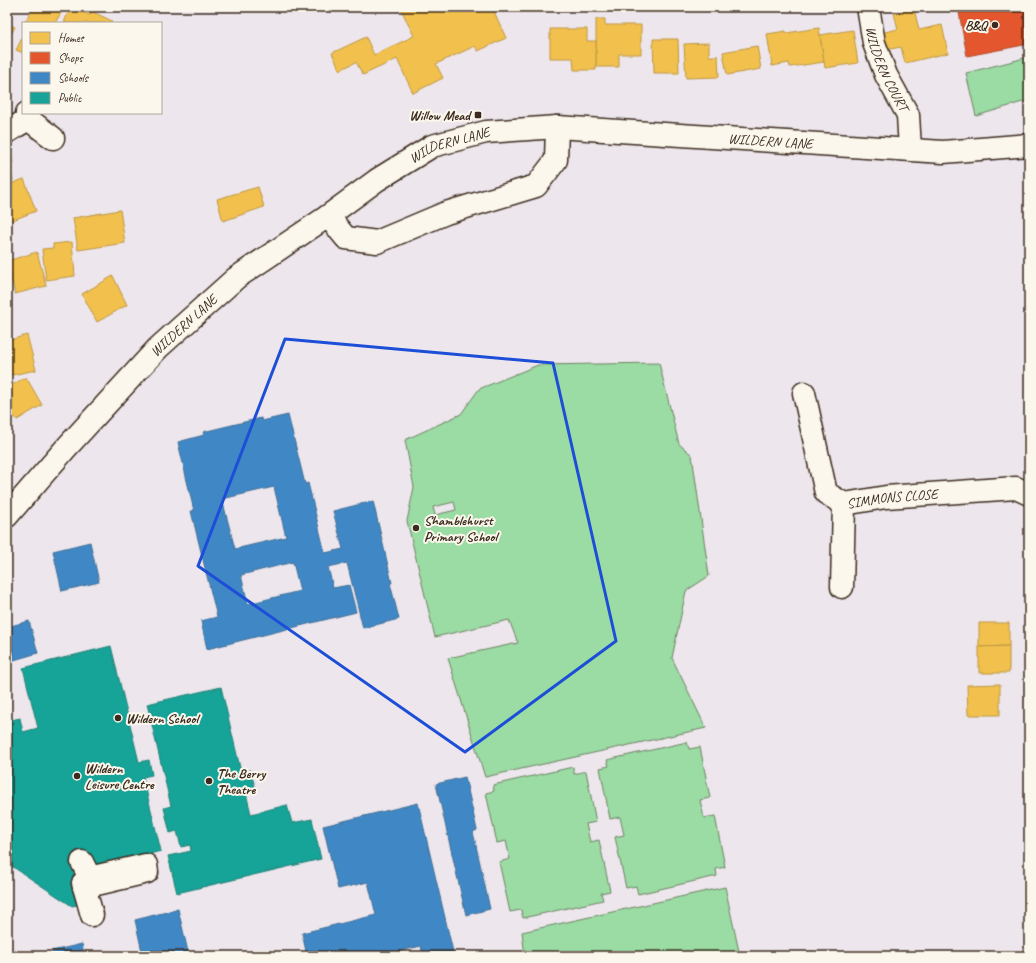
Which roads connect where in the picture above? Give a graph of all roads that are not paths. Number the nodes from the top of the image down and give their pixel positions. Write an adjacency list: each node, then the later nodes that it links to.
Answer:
1 (871, 8): 7 (street, WILDERN COURT)
2 (27, 116): 4 (street); 5 (street)
3 (557, 127): 7 (street, WILDERN LANE); 8 (street, WILDERN LANE); 8 (street)
4 (7, 132)
5 (53, 138)
6 (1029, 144): 7 (street, WILDERN LANE)
7 (910, 149)
8 (328, 216): 12 (street, WILDERN LANE)
9 (804, 393): 11 (street, SIMMONS CLOSE)
10 (1025, 487): 11 (street, SIMMONS CLOSE)
11 (844, 504): 13 (street)
12 (7, 516)
13 (842, 587)
14 (82, 881): 15 (street)
15 (92, 915)

